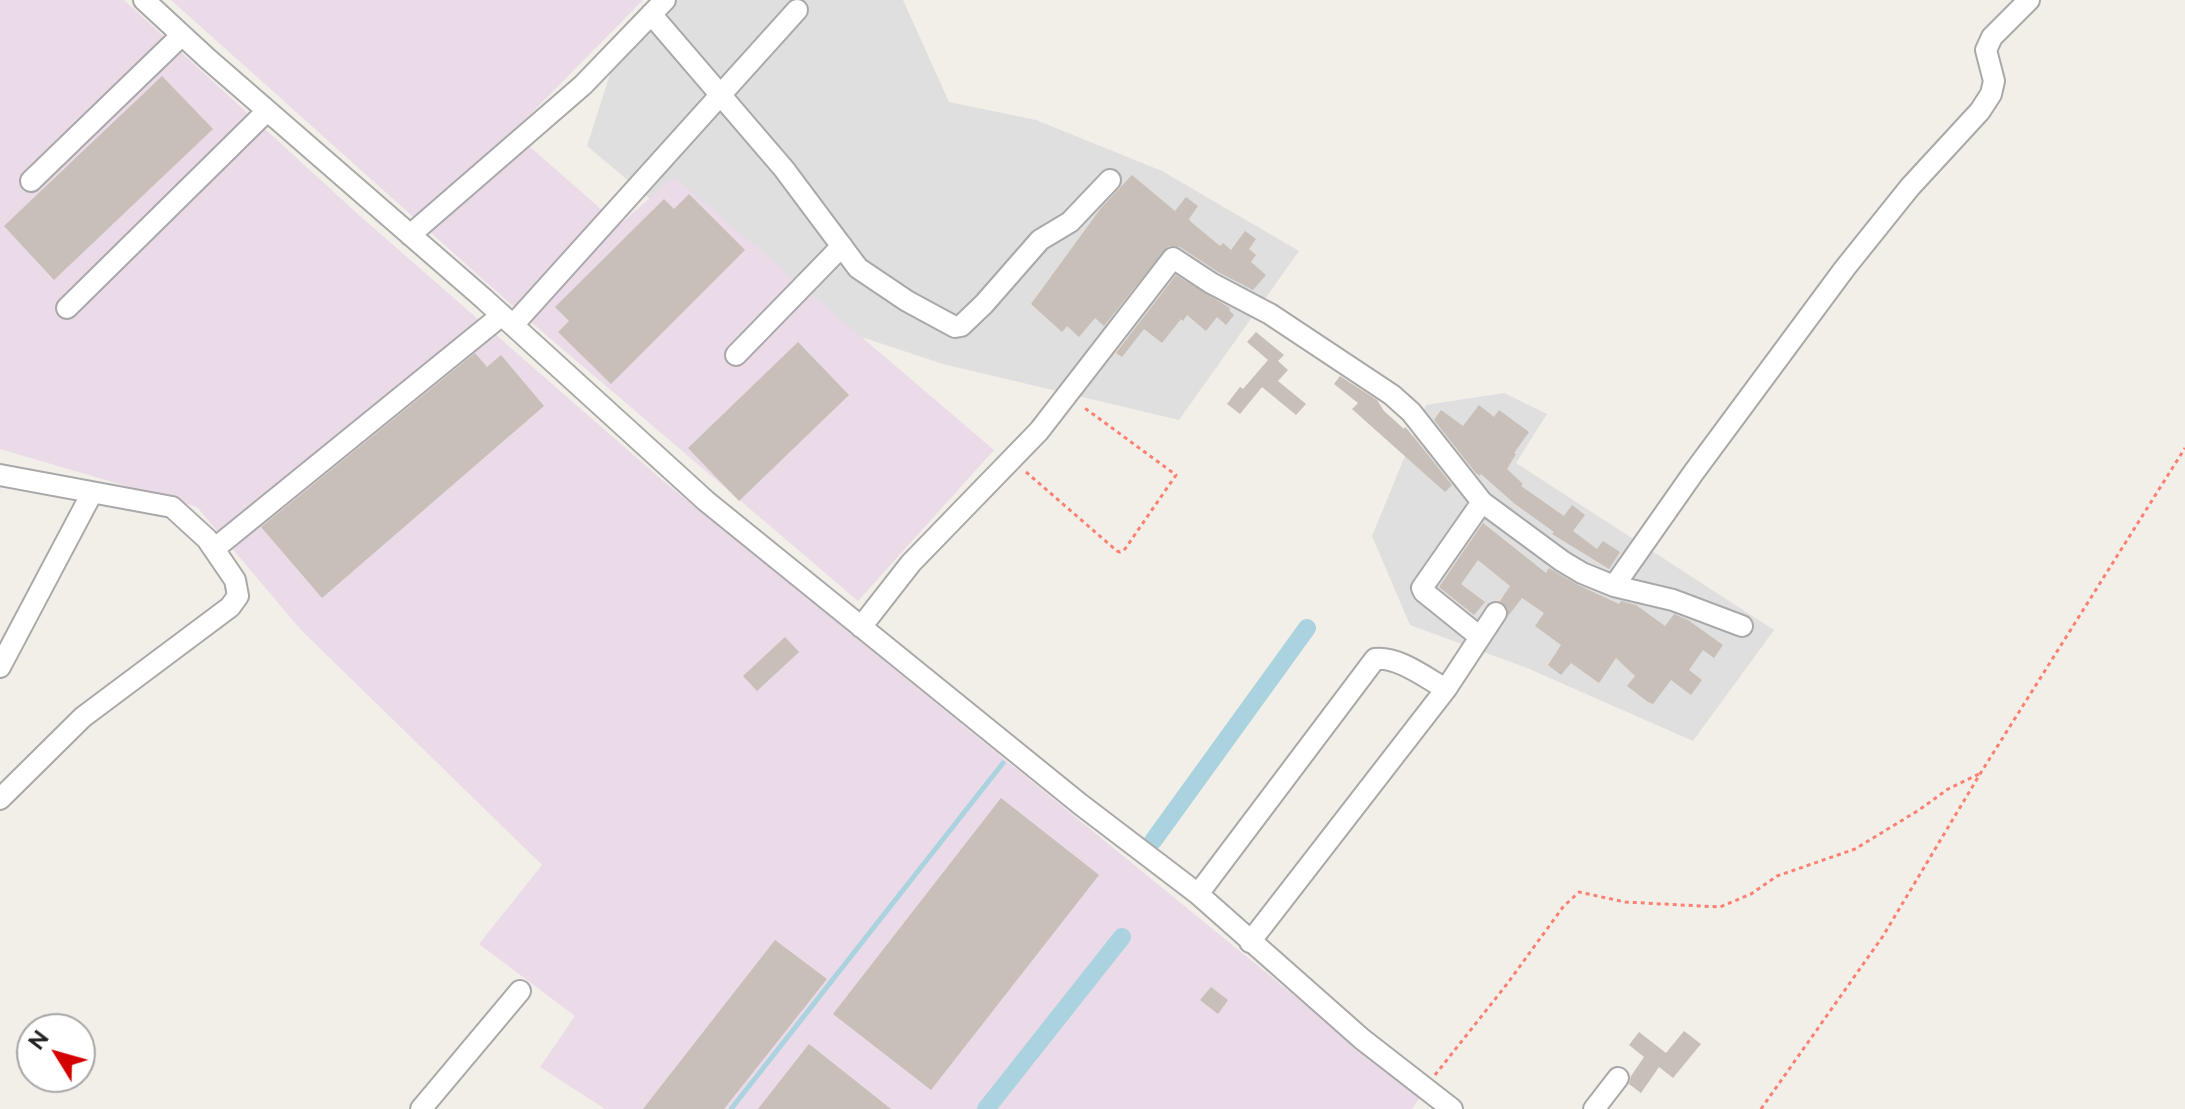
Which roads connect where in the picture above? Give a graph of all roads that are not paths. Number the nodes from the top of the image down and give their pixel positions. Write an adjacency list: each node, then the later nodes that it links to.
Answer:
1 (144, 0): 5 (street)
2 (2029, 0): 19 (street)
3 (658, 7): 6 (street); 10 (street)
4 (797, 10): 6 (street)
5 (182, 35): 7 (street); 9 (street)
6 (719, 96): 11 (street); 13 (street)
7 (267, 111): 10 (street); 12 (street)
8 (1110, 180): 11 (street)
9 (31, 181)
10 (410, 235): 13 (street)
11 (842, 246): 14 (street)
12 (67, 308)
13 (507, 320): 18 (street); 22 (street)
14 (736, 355)
15 (0, 475): 16 (street)
16 (92, 493): 18 (street); 24 (street)
17 (1482, 502): 19 (street); 22 (street); 23 (street)
18 (214, 549): 26 (street)
19 (1614, 586): 21 (street)
20 (1496, 613): 23 (street)
21 (1742, 626)
22 (861, 627): 27 (street)
23 (1480, 637): 25 (street)
24 (0, 667)
25 (1446, 689): 27 (street); 28 (street)
26 (0, 799)
27 (1198, 894): 28 (street)
28 (1250, 942): 31 (street)
29 (520, 991): 32 (street)
30 (1618, 1078): 34 (street)
31 (1427, 1097): 33 (street)
32 (421, 1109)
33 (1452, 1109)
34 (1594, 1109)

